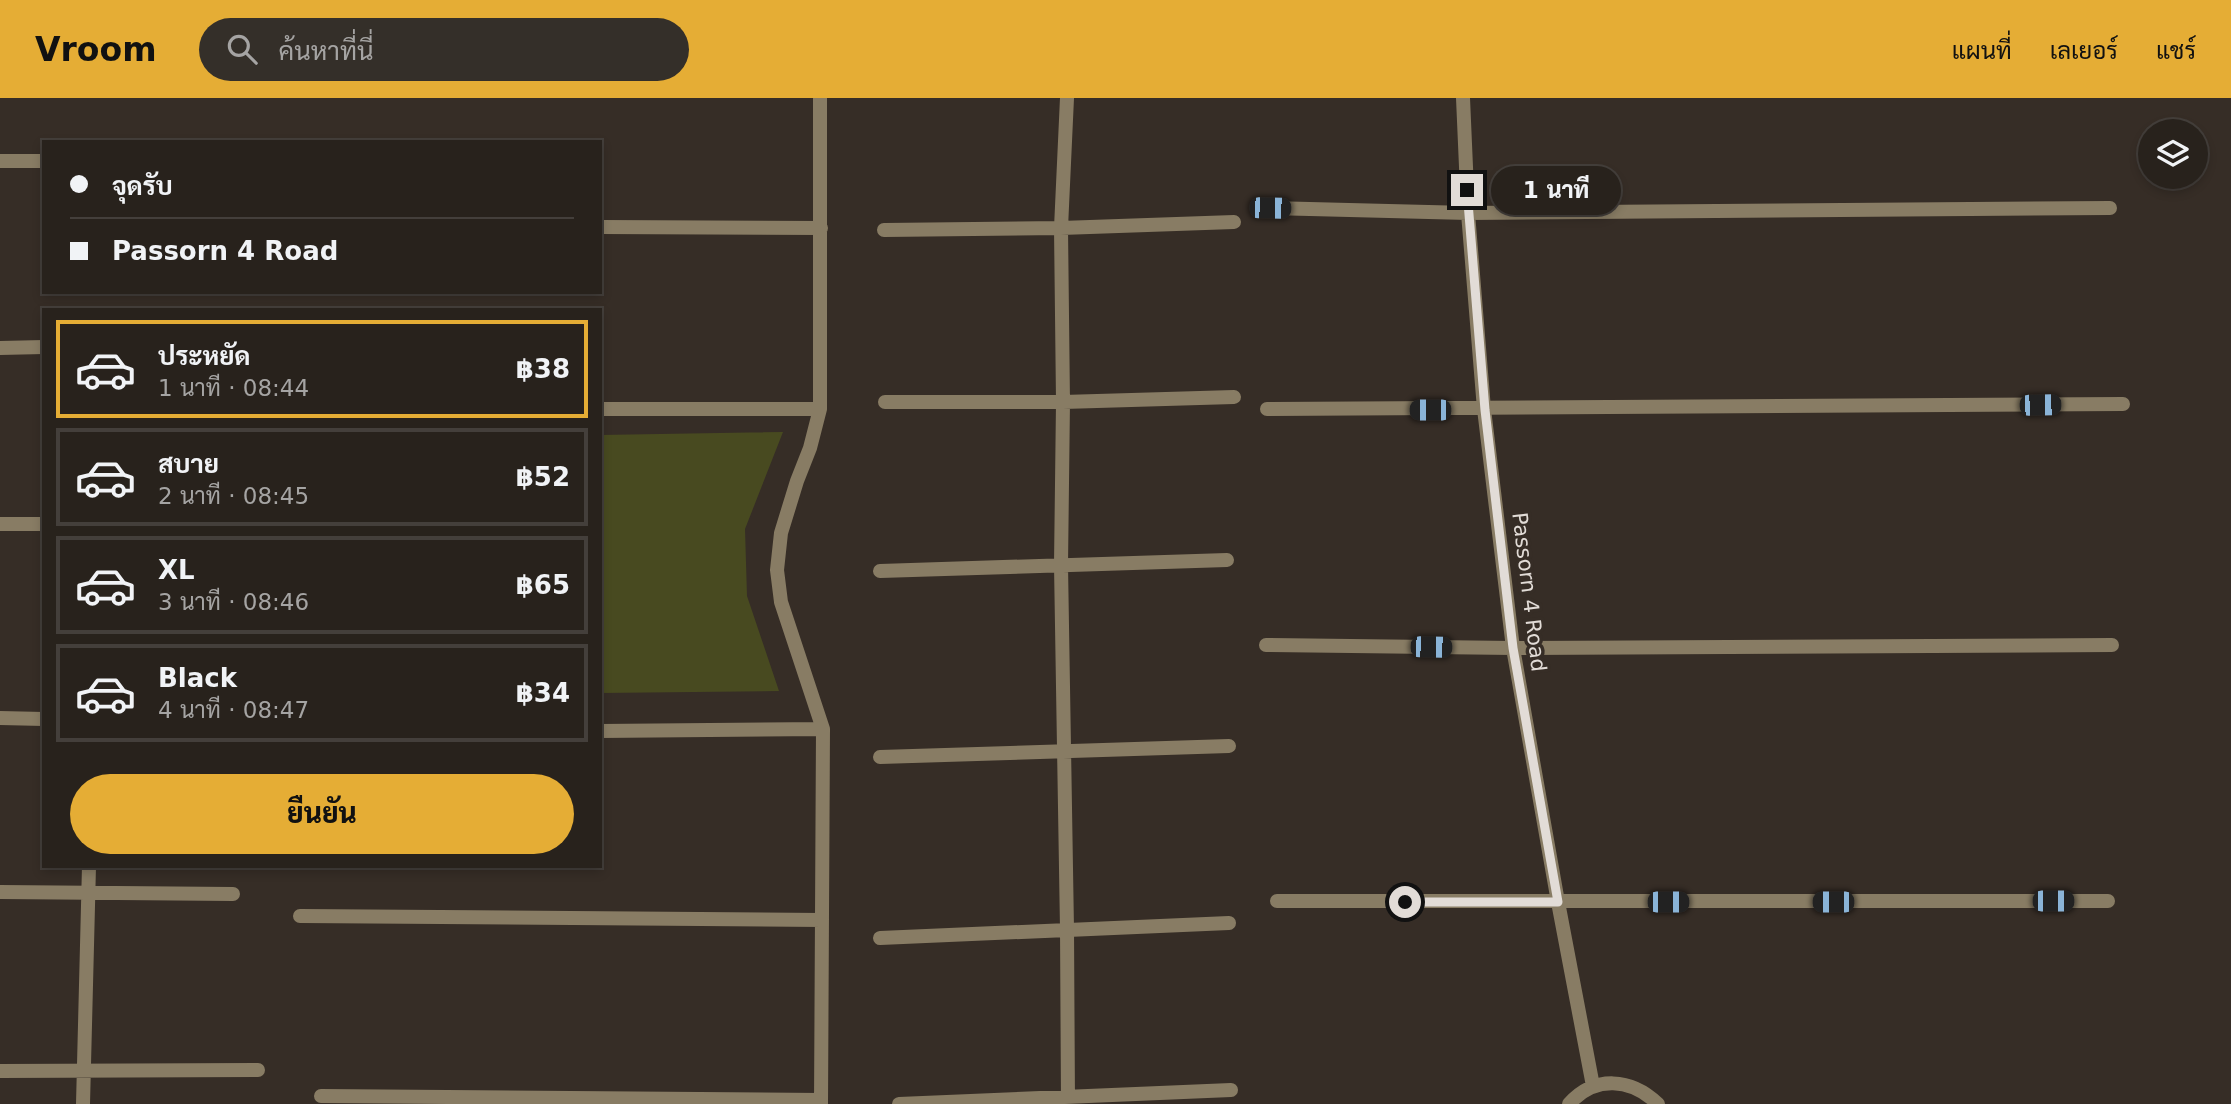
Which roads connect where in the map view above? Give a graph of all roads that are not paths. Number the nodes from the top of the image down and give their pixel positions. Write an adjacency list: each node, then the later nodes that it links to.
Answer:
1 (820, 98): 11 (street)
2 (1067, 98): 12 (street)
3 (1463, 98): 8 (street, Passorn 4 Road)
4 (0, 161): 5 (street)
5 (42, 161)
6 (1270, 208): 8 (street)
7 (2110, 208): 8 (street)
8 (1468, 213): 23 (street, Passorn 4 Road)
9 (1234, 222): 12 (street)
10 (602, 227): 11 (street)
11 (821, 228): 21 (street)
12 (1061, 228): 13 (street); 18 (street)
13 (884, 230)
14 (42, 347): 15 (street)
15 (0, 348)
16 (1234, 397): 18 (street)
17 (885, 402): 18 (street)
18 (1063, 402): 27 (street)
19 (2123, 404): 23 (street)
20 (602, 409): 21 (street)
21 (820, 410): 34 (street)
22 (1266, 410): 23 (street)
23 (1485, 410): 31 (street, Passorn 4 Road)
24 (0, 524): 25 (street)
25 (42, 524)
26 (1227, 560): 27 (street)
27 (1061, 565): 28 (street); 37 (street)
28 (880, 571)
29 (1266, 645): 31 (street)
30 (2112, 645): 31 (street)
31 (1513, 648): 45 (street, Passorn 4 Road)
32 (0, 718): 33 (street)
33 (42, 719)
34 (823, 729): 35 (street); 47 (street)
35 (602, 731)
36 (1229, 746): 37 (street)
37 (1065, 751): 38 (street); 49 (street)
38 (880, 757)
39 (89, 868): 41 (street)
40 (0, 892): 41 (street)
41 (89, 893): 42 (street); 51 (street)
42 (233, 894)
43 (1277, 901): 45 (street)
44 (2108, 901): 45 (street)
45 (1558, 902): 54 (street, Passorn 4 Road)
46 (300, 916): 47 (street)
47 (822, 920): 58 (street)
48 (1229, 923): 49 (street)
49 (1067, 929): 50 (street); 57 (street)
50 (880, 938)
51 (84, 1070): 52 (street); 53 (street); 59 (street)
52 (258, 1070)
53 (0, 1071)
54 (1594, 1086): 61 (street); 62 (street)
55 (1231, 1090): 57 (street)
56 (321, 1096): 58 (street)
57 (1068, 1101): 60 (street)
58 (821, 1102)
59 (83, 1104)
60 (900, 1104)
61 (1569, 1104)
62 (1658, 1104)

